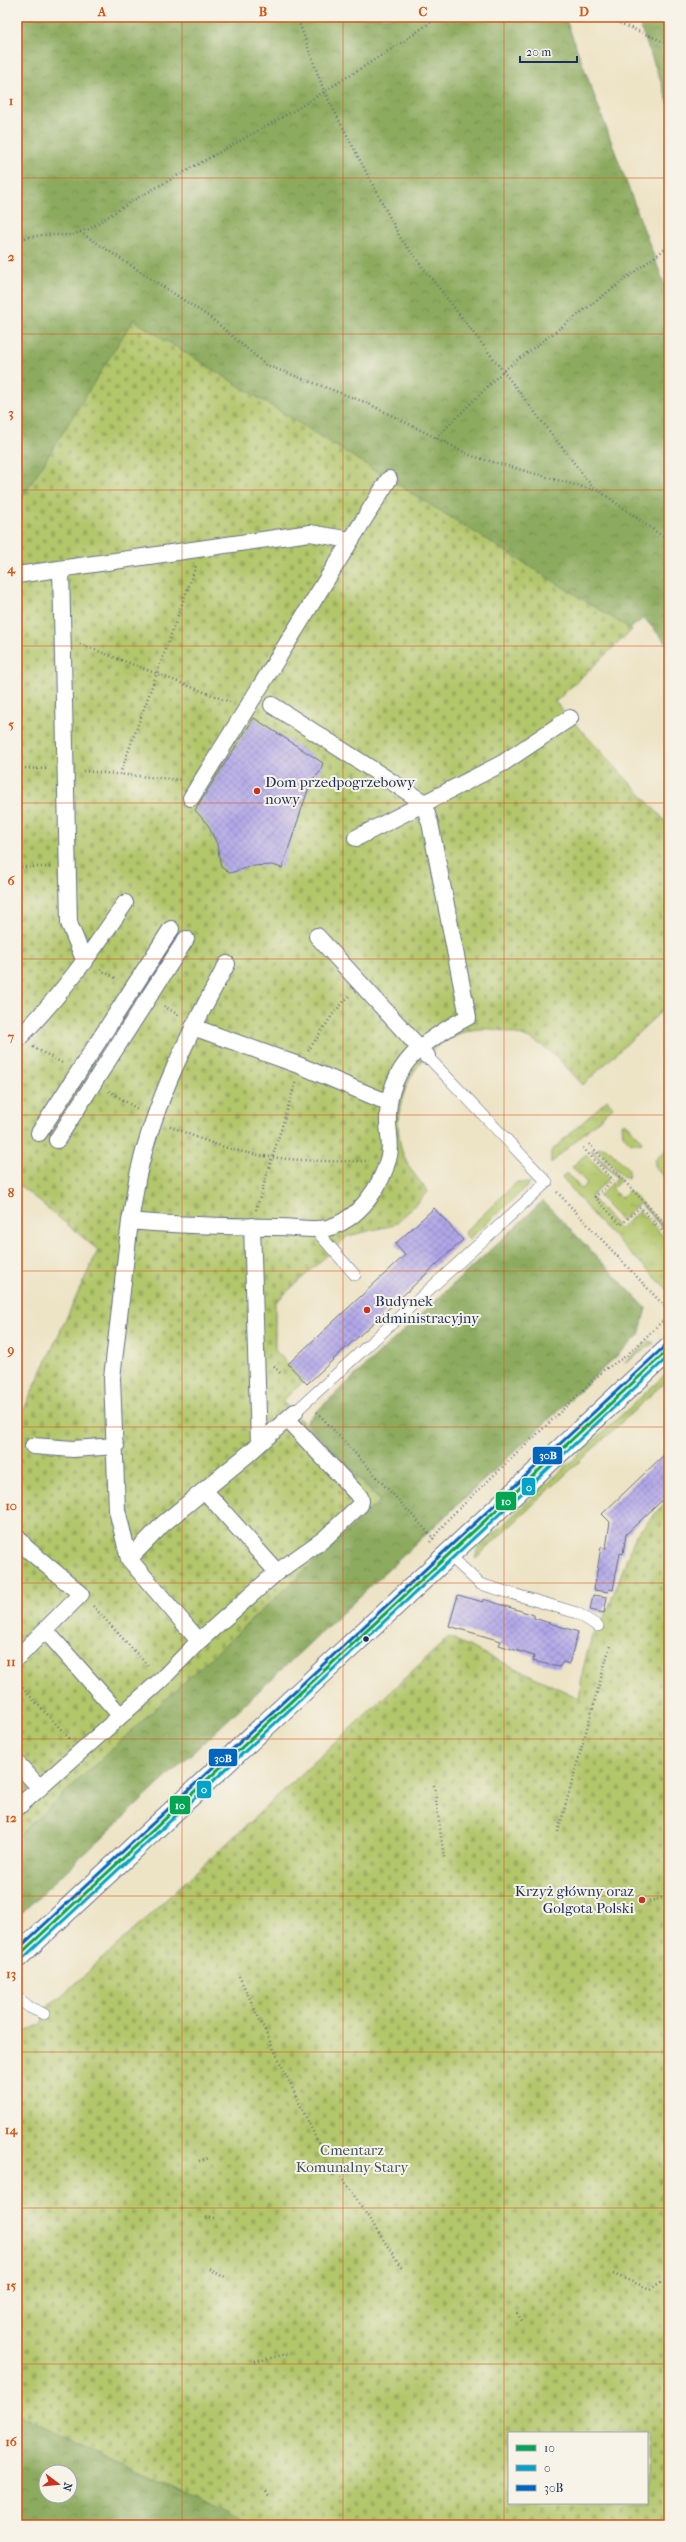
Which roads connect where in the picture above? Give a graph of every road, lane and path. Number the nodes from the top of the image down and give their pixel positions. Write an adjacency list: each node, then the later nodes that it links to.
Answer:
1 (297, 17): 5 (path)
2 (438, 17): 5 (path)
3 (605, 17): 4 (path)
4 (669, 44)
5 (324, 91): 6 (path); 9 (path)
6 (80, 232): 7 (path); 10 (path)
7 (17, 239)
8 (669, 246): 9 (path)
9 (503, 371): 10 (path); 12 (path)
10 (436, 438): 12 (path)
11 (389, 479): 13 (street)
12 (602, 493): 14 (path)
13 (351, 540): 15 (street); 21 (street)
14 (669, 541)
15 (203, 548): 16 (street); 19 (path)
16 (61, 568): 17 (street); 18 (street)
17 (17, 575)
18 (63, 637): 19 (path); 25 (street)
19 (158, 674): 21 (path); 26 (path)
20 (272, 704): 29 (street)
21 (247, 708): 27 (street)
22 (570, 718): 29 (street)
23 (17, 768): 24 (path)
24 (49, 769)
25 (66, 770): 26 (path); 37 (street)
26 (120, 774): 27 (path)
27 (200, 782): 28 (street)
28 (191, 798)
29 (423, 802): 30 (street); 42 (street)
30 (356, 838)
31 (17, 867): 32 (path)
32 (50, 867)
33 (125, 903): 37 (street)
34 (171, 929): 44 (street)
35 (316, 936): 39 (street)
36 (186, 939): 45 (street)
37 (85, 962): 41 (street)
38 (226, 964): 40 (street)
39 (360, 982): 42 (street); 43 (path)
40 (193, 1027): 43 (street); 47 (street)
41 (18, 1040): 44 (path)
42 (419, 1056): 46 (street); 54 (lane)
43 (301, 1066): 46 (street); 52 (path)
44 (78, 1072): 48 (street)
45 (94, 1082): 47 (path); 49 (street)
46 (389, 1103): 53 (street)
47 (155, 1120): 52 (path); 55 (street)
48 (39, 1133)
49 (57, 1140)
50 (589, 1144): 58 (path)
51 (583, 1148): 59 (path)
52 (272, 1158): 53 (path); 56 (path)
53 (388, 1159): 57 (street)
54 (547, 1182): 61 (path); 67 (lane)
55 (130, 1221): 56 (street); 71 (street)
56 (252, 1226): 57 (street); 69 (street)
57 (313, 1227): 60 (lane)
58 (669, 1228)
59 (669, 1238)
60 (355, 1274)
61 (669, 1311)
62 (669, 1315): 63 (path)
63 (655, 1329)
64 (669, 1349): 74 (main road)
65 (273, 1365): 66 (path)
66 (280, 1373)
67 (307, 1401): 68 (lane); 74 (path)
68 (291, 1416): 69 (street); 76 (street)
69 (259, 1444): 72 (street)
70 (33, 1446): 71 (street)
71 (116, 1446): 75 (street)
72 (205, 1491): 75 (street); 76 (street)
73 (17, 1536): 77 (street)
74 (448, 1554): 78 (lane); 95 (main road)
75 (129, 1559): 80 (street)
76 (277, 1572): 80 (street)
77 (82, 1594): 79 (street); 83 (path)
78 (598, 1626)
79 (46, 1631): 82 (street); 85 (street)
80 (199, 1641): 83 (street)
81 (610, 1646): 91 (path)
82 (17, 1658)
83 (161, 1680): 85 (street)
84 (17, 1682): 86 (path)
85 (120, 1715): 86 (street)
86 (81, 1751): 89 (street)
87 (17, 1763): 89 (street)
88 (434, 1785): 92 (path)
89 (40, 1788): 90 (street)
90 (17, 1808)
91 (558, 1832)
92 (444, 1858)
93 (663, 1898): 94 (path)
94 (649, 1901)
95 (17, 1957)
96 (239, 1976): 102 (path)
97 (17, 1997): 98 (lane)
98 (44, 2014)
99 (209, 2158): 100 (path)
100 (199, 2161)
101 (340, 2176): 105 (path)
102 (335, 2178)
103 (206, 2218): 104 (path)
104 (217, 2218)
105 (402, 2268)
106 (210, 2269): 109 (path)
107 (613, 2274): 108 (path)
108 (669, 2277)
109 (225, 2278)
110 (517, 2313): 111 (path)
111 (523, 2322)
112 (290, 2353): 113 (path)
113 (255, 2362)
114 (266, 2491): 115 (path)
115 (269, 2496)

